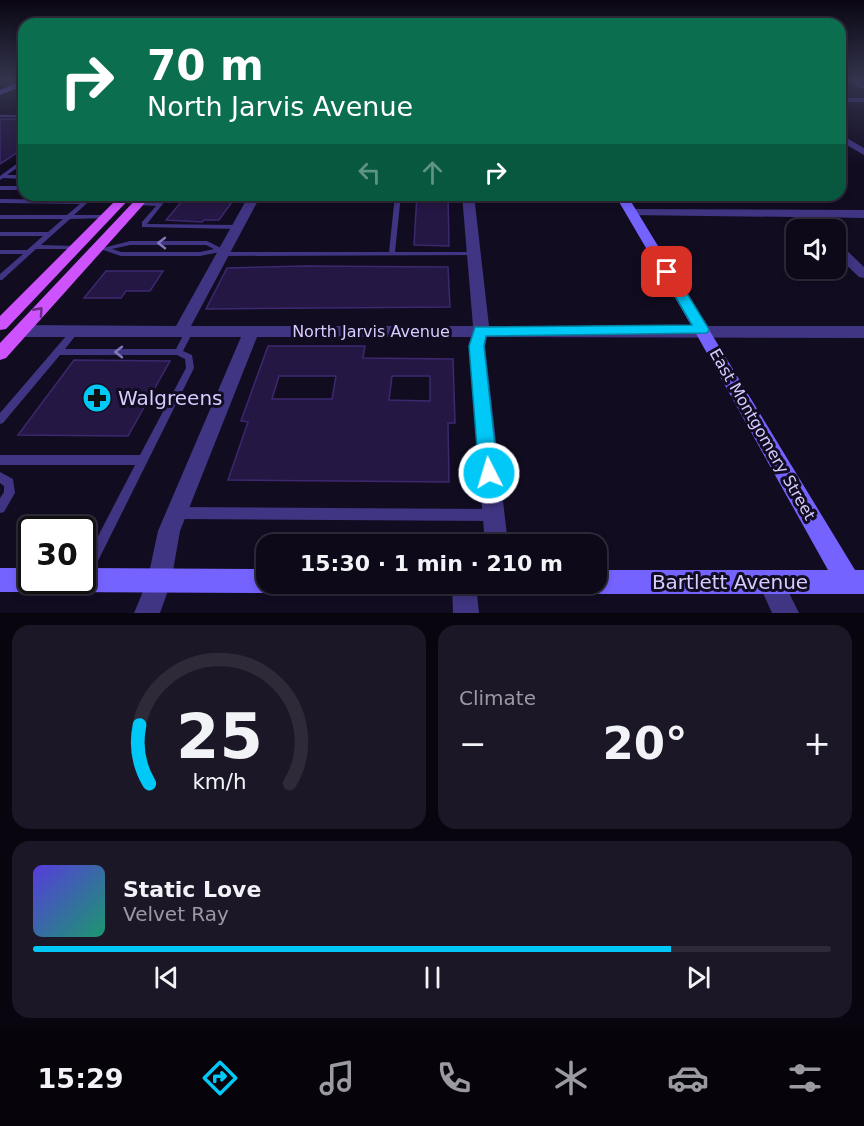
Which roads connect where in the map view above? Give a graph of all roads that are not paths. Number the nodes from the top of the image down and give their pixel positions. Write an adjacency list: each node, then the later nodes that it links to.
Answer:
1 (0, 116): 2 (lane)
2 (18, 116)
3 (846, 140): 4 (street)
4 (853, 145): 5 (street); 6 (street)
5 (864, 145)
6 (864, 152)
7 (18, 166): 8 (lane)
8 (1, 177): 9 (lane)
9 (18, 177)
10 (0, 188): 11 (lane)
11 (18, 188)
12 (0, 201): 21 (lane)
13 (131, 201): 23 (main road)
14 (135, 201): 35 (main road)
15 (148, 201): 22 (lane)
16 (162, 201): 22 (lane)
17 (252, 201): 30 (street)
18 (397, 201): 38 (lane)
19 (469, 201): 39 (street)
20 (625, 201): 24 (street, East Montgomery Street)
21 (85, 202): 28 (lane)
22 (160, 204): 30 (lane)
23 (109, 213): 28 (lane); 33 (main road); 35 (main road)
24 (632, 213): 25 (street); 47 (street, East Montgomery Street)
25 (797, 214): 26 (street); 29 (street)
26 (864, 214)
27 (0, 217): 28 (lane)
28 (68, 217): 32 (lane)
29 (803, 219)
30 (237, 227): 36 (street)
31 (0, 234): 32 (lane)
32 (49, 234): 34 (lane)
33 (75, 248): 34 (lane); 44 (main road)
34 (32, 249): 37 (lane); 41 (lane)
35 (100, 249): 36 (lane); 48 (main road, one-way to 35)
36 (222, 250): 38 (lane); 46 (street)
37 (0, 252)
38 (392, 254): 39 (lane)
39 (474, 255): 50 (street)
40 (846, 257): 42 (street)
41 (4, 271): 43 (lane)
42 (864, 274)
43 (0, 278)
44 (0, 325)
45 (76, 330): 46 (street, North Jarvis Avenue); 48 (street, North Jarvis Avenue); 52 (lane)
46 (186, 330): 49 (street, North Jarvis Avenue); 53 (lane)
47 (702, 330): 50 (street, North Jarvis Avenue); 51 (street, North Jarvis Avenue); 71 (street, East Montgomery Street)
48 (21, 331): 54 (main road)
49 (251, 331): 50 (street, North Jarvis Avenue); 60 (street)
50 (480, 331): 61 (street)
51 (864, 332)
52 (59, 352): 53 (lane, one-way to 52); 55 (lane)
53 (178, 352): 57 (lane)
54 (0, 354)
55 (0, 420)
56 (0, 460): 57 (lane)
57 (143, 460): 63 (lane)
58 (0, 477): 59 (lane)
59 (0, 508)
60 (177, 513): 61 (lane); 68 (street)
61 (493, 515): 62 (street)
62 (495, 534)
63 (96, 553)
64 (0, 580): 65 (street)
65 (18, 580)
66 (96, 581): 68 (street)
67 (256, 581): 68 (street)
68 (159, 582): 73 (street)
69 (607, 582): 70 (street, Bartlett Avenue)
70 (770, 582): 71 (street, Bartlett Avenue); 75 (street)
71 (856, 582)
72 (465, 594): 74 (street)
73 (147, 613)
74 (466, 613)
75 (786, 613)

